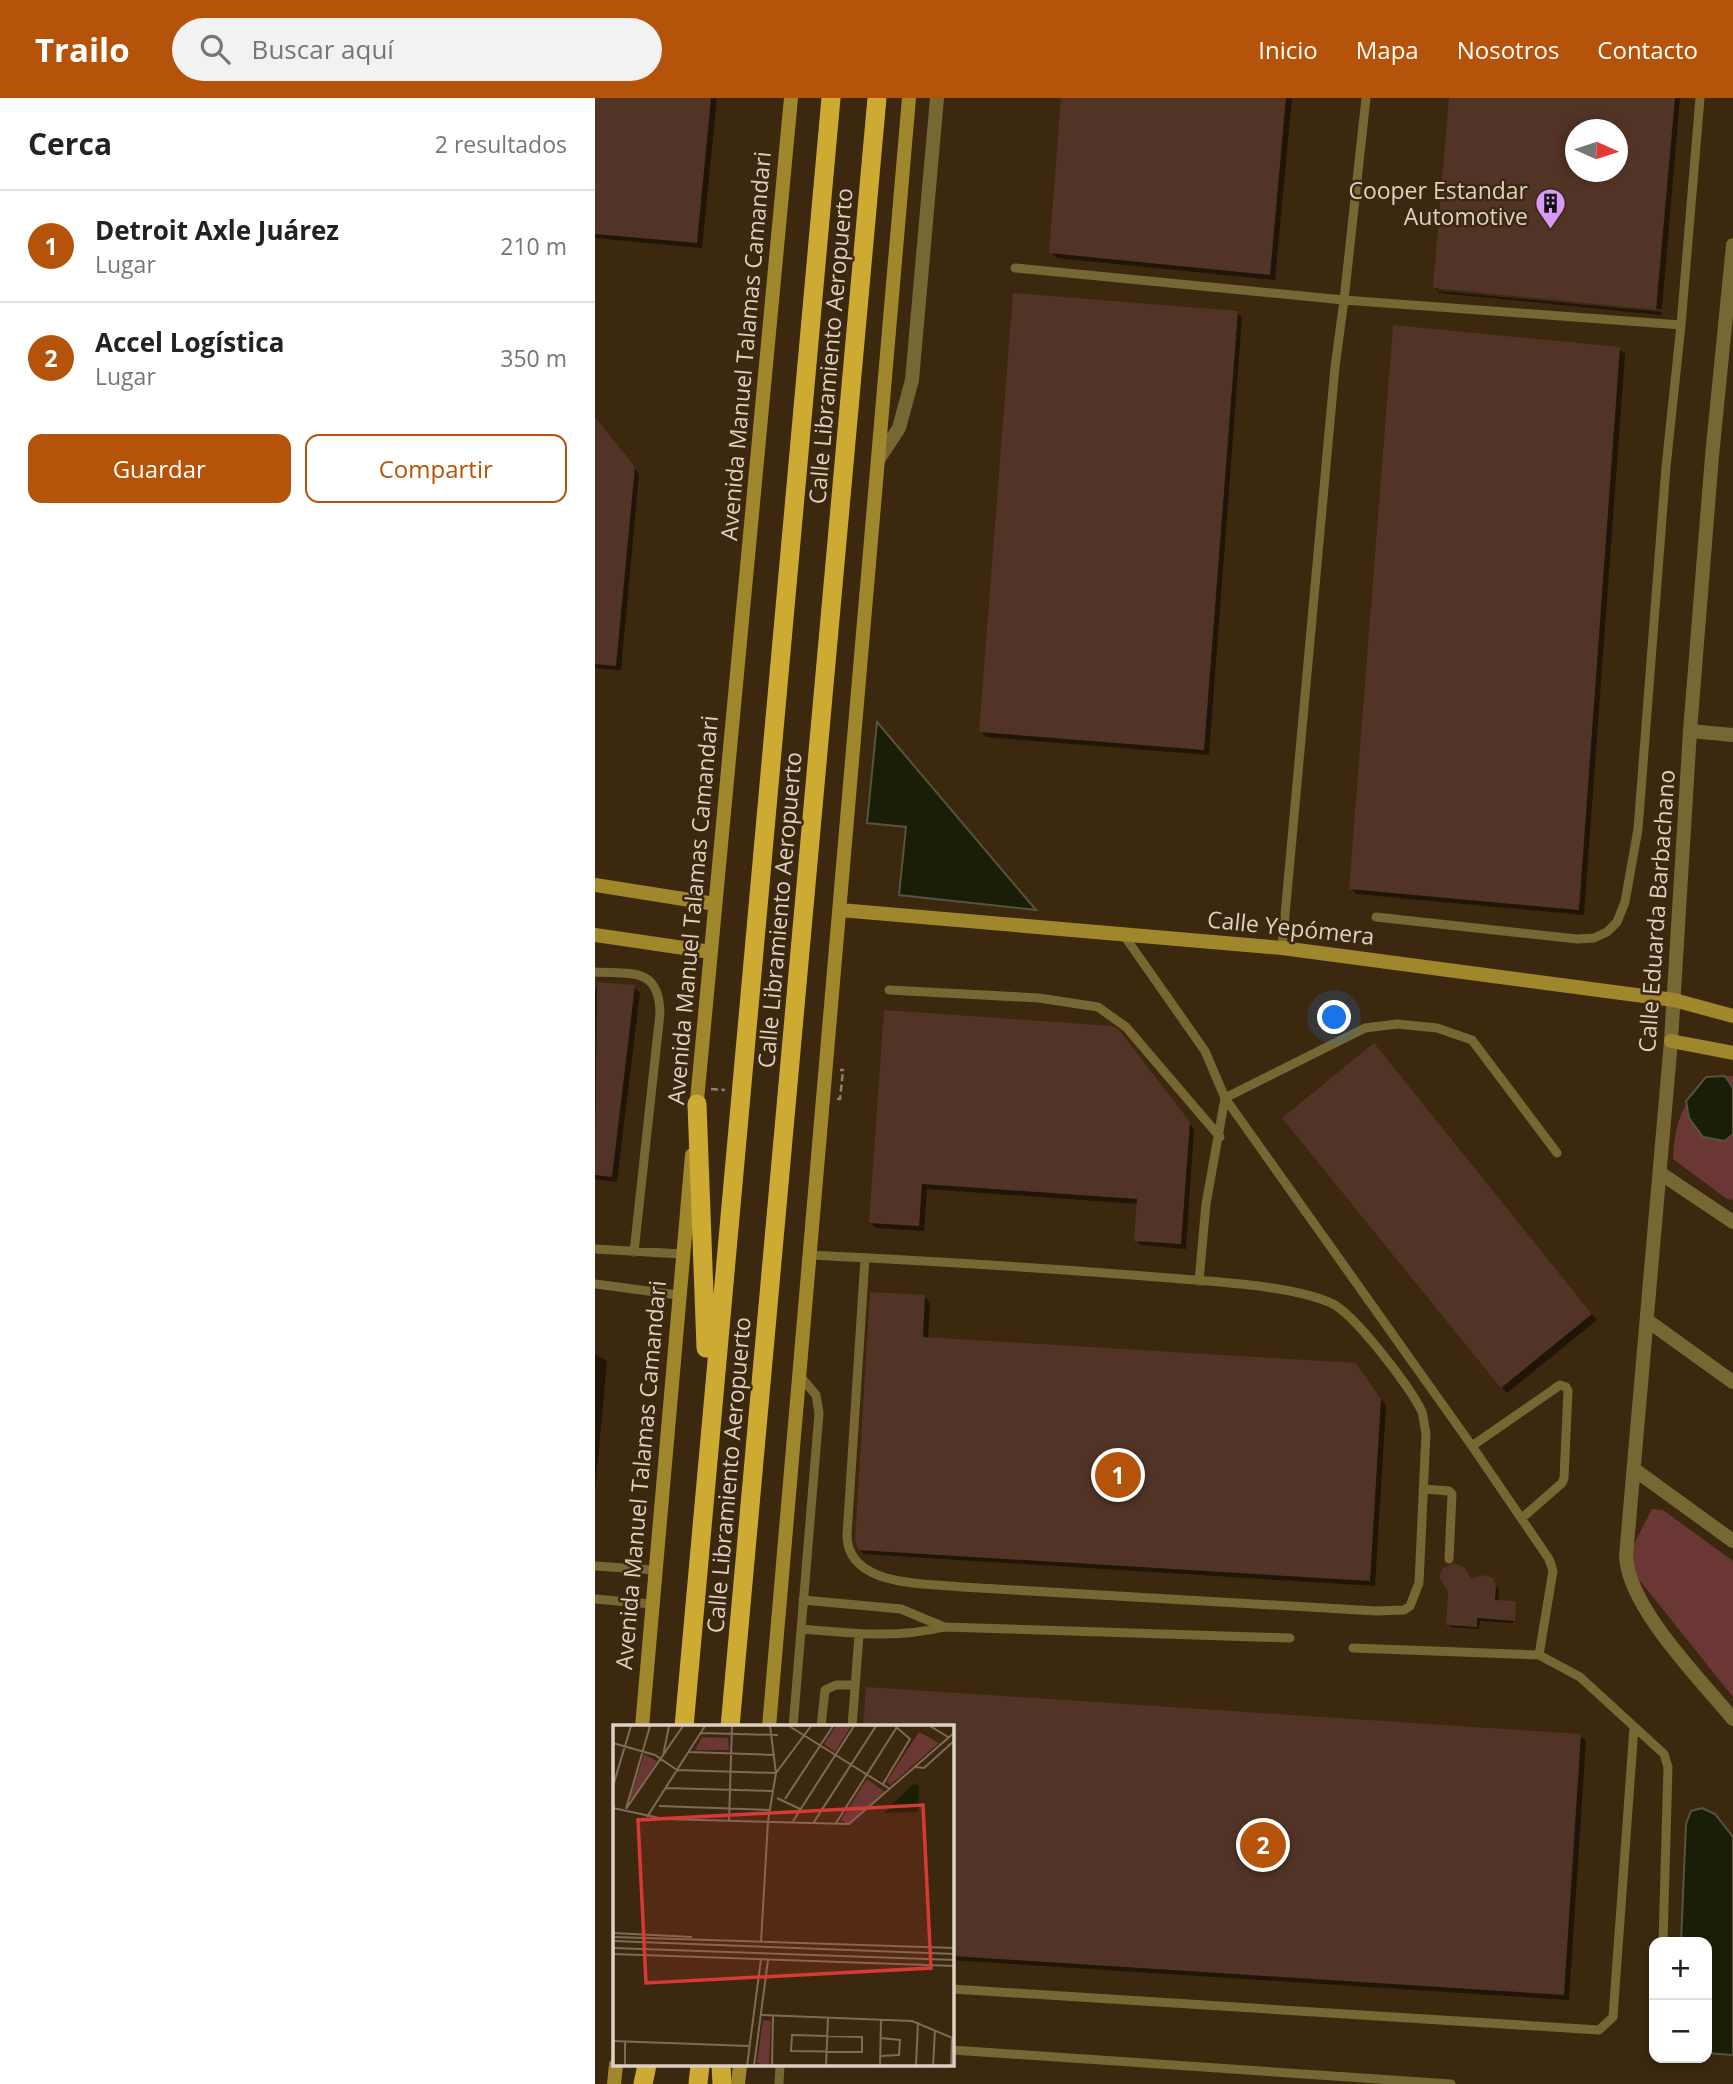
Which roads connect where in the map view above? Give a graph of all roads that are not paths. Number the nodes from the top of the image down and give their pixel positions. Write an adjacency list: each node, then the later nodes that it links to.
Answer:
1 (791, 98): 16 (main road, Avenida Manuel Talamas Camandari)
2 (831, 98): 46 (highway, Calle Libramiento Aeropuerto)
3 (877, 98): 68 (highway, Calle Libramiento Aeropuerto)
4 (909, 98): 12 (main road)
5 (937, 98): 12 (street)
6 (1366, 98): 10 (lane)
7 (1700, 98): 11 (lane)
8 (1733, 245): 13 (street, Calle Eduarda Barbachano)
9 (1016, 268): 10 (lane)
10 (1344, 300): 11 (lane); 21 (lane)
11 (1681, 325): 18 (lane)
12 (878, 460): 17 (main road)
13 (1690, 731): 14 (street); 25 (street, Calle Eduarda Barbachano)
14 (1733, 735)
15 (595, 885): 16 (main road)
16 (715, 904): 22 (main road, Avenida Manuel Talamas Camandari)
17 (840, 910): 19 (main road, Calle Yepómera); 38 (main road)
18 (1376, 917)
19 (1123, 933): 21 (main road, Calle Yepómera); 30 (lane)
20 (595, 935): 22 (main road)
21 (1282, 948): 25 (main road, Calle Yepómera)
22 (711, 952): 29 (main road, Avenida Manuel Talamas Camandari)
23 (595, 972): 36 (lane)
24 (889, 990): 31 (lane)
25 (1674, 1000): 26 (main road, Calle Yepómera); 27 (street, Calle Eduarda Barbachano)
26 (1733, 1016)
27 (1671, 1041): 28 (main road); 33 (street, Calle Eduarda Barbachano)
28 (1733, 1053)
29 (699, 1096): 37 (main road, Avenida Manuel Talamas Camandari); 46 (highway)
30 (1225, 1098): 31 (lane); 32 (lane); 47 (lane)
31 (1220, 1137): 40 (lane)
32 (1557, 1153)
33 (1660, 1173): 34 (street); 43 (street, Calle Eduarda Barbachano)
34 (1733, 1222)
35 (595, 1249): 36 (lane)
36 (634, 1252): 37 (lane)
37 (682, 1254): 42 (main road, Avenida Manuel Talamas Camandari)
38 (810, 1255): 39 (lane); 44 (main road)
39 (865, 1258): 40 (lane); 49 (lane)
40 (1199, 1281): 49 (lane)
41 (595, 1283): 42 (lane)
42 (678, 1294): 54 (main road, Avenida Manuel Talamas Camandari)
43 (1648, 1321): 45 (street); 48 (street, Calle Eduarda Barbachano)
44 (799, 1375): 56 (lane); 69 (main road)
45 (1733, 1382)
46 (709, 1427): 67 (highway, Calle Libramiento Aeropuerto)
47 (1472, 1446): 50 (lane); 50 (lane)
48 (1635, 1470): 51 (street); 65 (street, Calle Eduarda Barbachano)
49 (1424, 1489): 52 (lane)
50 (1522, 1518): 63 (lane)
51 (1733, 1541)
52 (1449, 1559)
53 (595, 1566): 54 (lane)
54 (654, 1570): 57 (main road, Avenida Manuel Talamas Camandari)
55 (595, 1599): 57 (lane)
56 (803, 1600): 58 (lane); 59 (lane)
57 (651, 1604): 66 (main road, Avenida Manuel Talamas Camandari)
58 (944, 1627): 60 (lane); 61 (lane)
59 (801, 1629): 60 (lane); 70 (lane)
60 (859, 1635): 64 (lane)
61 (1290, 1638)
62 (1353, 1648): 63 (lane)
63 (1539, 1655): 73 (lane)
64 (855, 1685): 71 (lane); 72 (lane)
65 (1733, 1719)
66 (642, 1725)
67 (684, 1725)
68 (730, 1725)
69 (769, 1725)
70 (793, 1725)
71 (821, 1725)
72 (852, 1725)
73 (1634, 1727): 74 (lane); 75 (lane)
74 (1663, 1937)
75 (954, 1989)
76 (954, 2050): 91 (lane)
77 (616, 2066): 84 (main road)
78 (647, 2066): 85 (highway)
79 (656, 2066): 86 (highway)
80 (700, 2066): 87 (highway)
81 (721, 2066): 88 (highway)
82 (740, 2066): 89 (main road)
83 (780, 2066): 90 (lane)
84 (614, 2084)
85 (643, 2084)
86 (655, 2084)
87 (698, 2084)
88 (722, 2084)
89 (738, 2084)
90 (779, 2084)
91 (1451, 2084)

